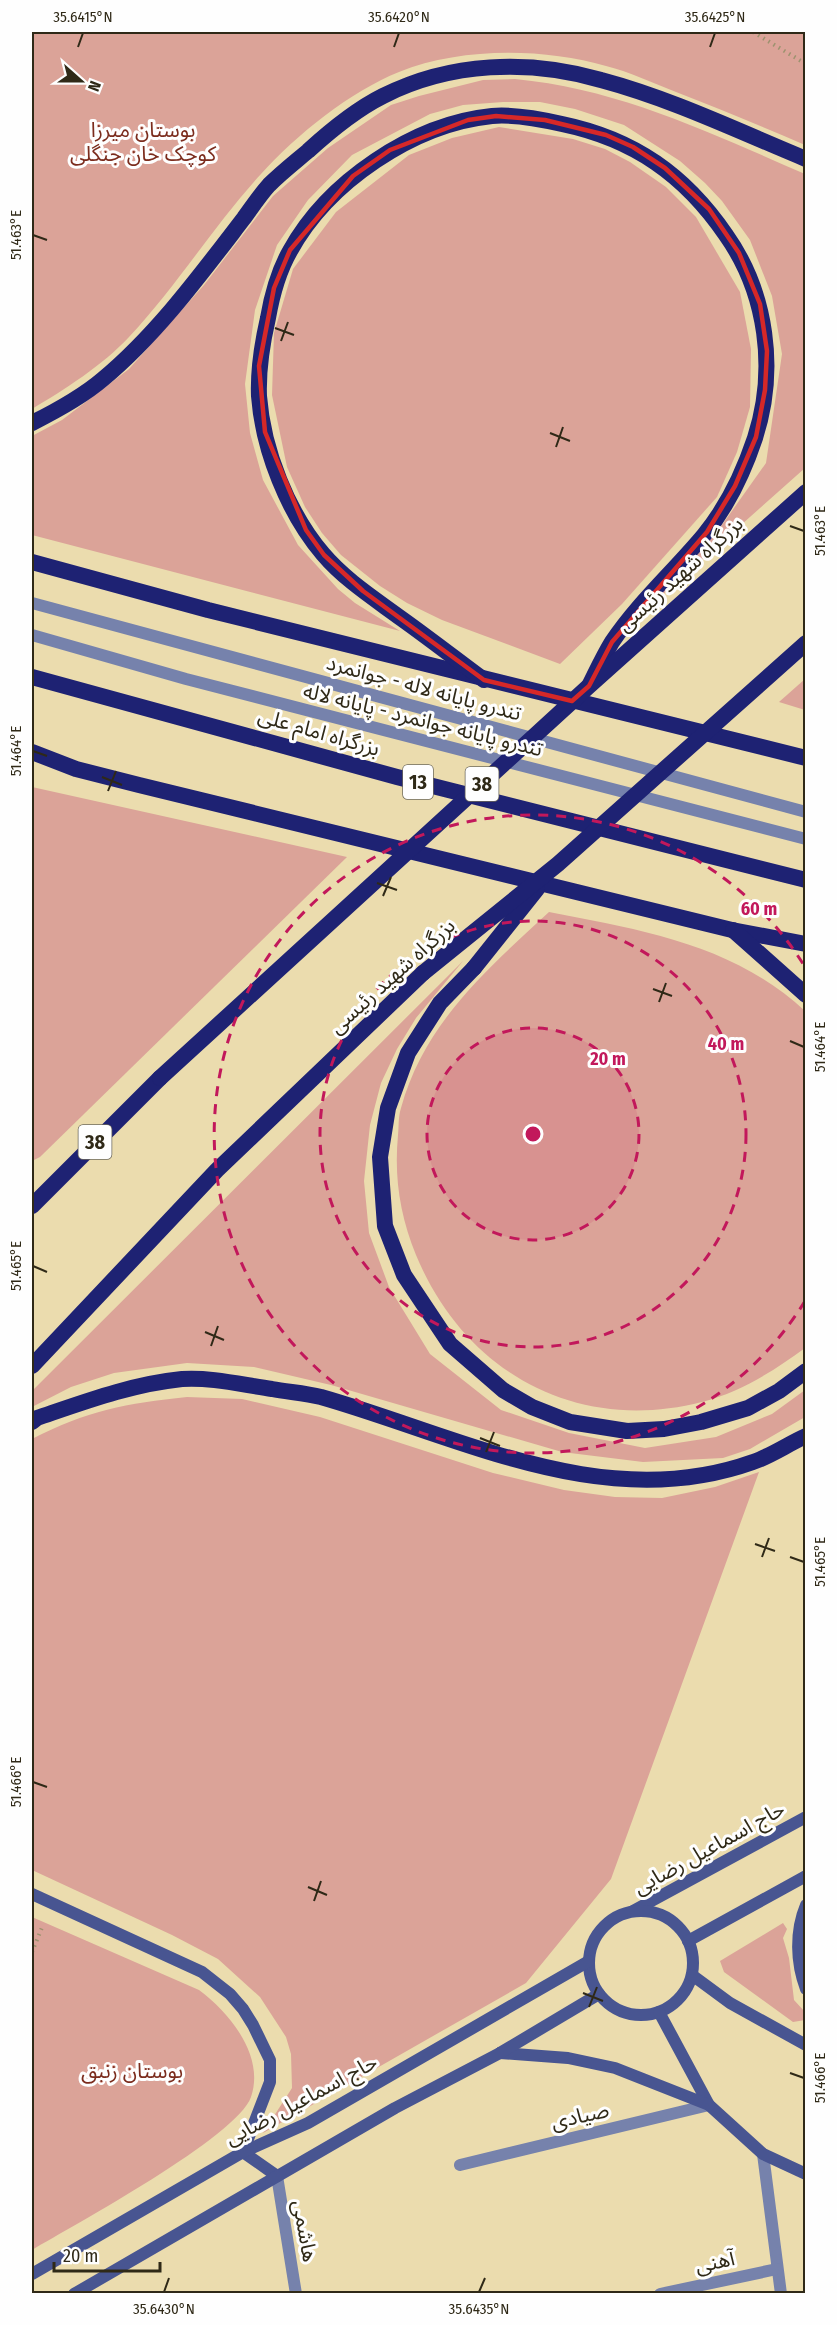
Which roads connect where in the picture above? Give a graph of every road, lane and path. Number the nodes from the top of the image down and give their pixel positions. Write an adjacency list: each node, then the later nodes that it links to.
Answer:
1 (753, 32): 2 (path)
2 (806, 64)
3 (806, 159): 4 (highway)
4 (32, 423)
5 (806, 492): 12 (highway, بزرگراه شهید رئیسی / 38, bridge)
6 (32, 562): 11 (highway)
7 (32, 603): 17 (street, تندرو پایانه لاله - جوانمرد)
8 (32, 635): 18 (street, تندرو پایانه جوانمرد - پایانه لاله)
9 (806, 644): 19 (highway, بزرگراه شهید رئیسی, bridge)
10 (32, 677): 20 (highway, بزرگراه امام علی / 13)
11 (484, 680): 12 (highway); 14 (highway)
12 (589, 686): 24 (highway, بزرگراه شهید رئیسی / 38, bridge)
13 (32, 752): 16 (highway)
14 (806, 758)
15 (32, 763): 16 (highway)
16 (76, 769): 21 (highway)
17 (806, 812)
18 (806, 839)
19 (558, 864): 27 (highway, بزرگراه شهید رئیسی, bridge); 28 (highway, bridge)
20 (806, 880)
21 (732, 930): 22 (highway); 23 (highway)
22 (806, 944)
23 (806, 995)
24 (53, 1184): 25 (highway); 26 (highway, بزرگراه شهید رئیسی / 38)
25 (32, 1192)
26 (32, 1206)
27 (32, 1366)
28 (806, 1371)
29 (32, 1422): 30 (highway)
30 (806, 1436)
31 (806, 1817): 35 (main road, حاج اسماعیل رضایی)
32 (806, 1876): 37 (main road)
33 (32, 1894): 47 (main road)
34 (806, 1905): 41 (main road)
35 (631, 1912): 37 (main road); 39 (main road)
36 (45, 1923): 38 (path)
37 (688, 1941): 40 (main road)
38 (32, 1952)
39 (589, 1962): 42 (main road); 47 (main road, حاج اسماعیل رضایی)
40 (692, 1975): 43 (main road); 44 (main road)
41 (806, 1989)
42 (599, 1994): 43 (main road); 45 (main road)
43 (659, 2012): 46 (main road)
44 (806, 2044)
45 (500, 2053): 46 (main road); 51 (main road)
46 (709, 2105): 48 (main road); 49 (street, صیادی)
47 (243, 2152): 51 (main road); 53 (main road, حاج اسماعیل رضایی)
48 (763, 2154): 50 (main road); 52 (street)
49 (460, 2165)
50 (806, 2174)
51 (276, 2176): 54 (main road); 55 (street, هاشمی)
52 (777, 2269): 56 (street, آهنی); 57 (street)
53 (32, 2274)
54 (74, 2294)
55 (296, 2294)
56 (660, 2294)
57 (781, 2294)

